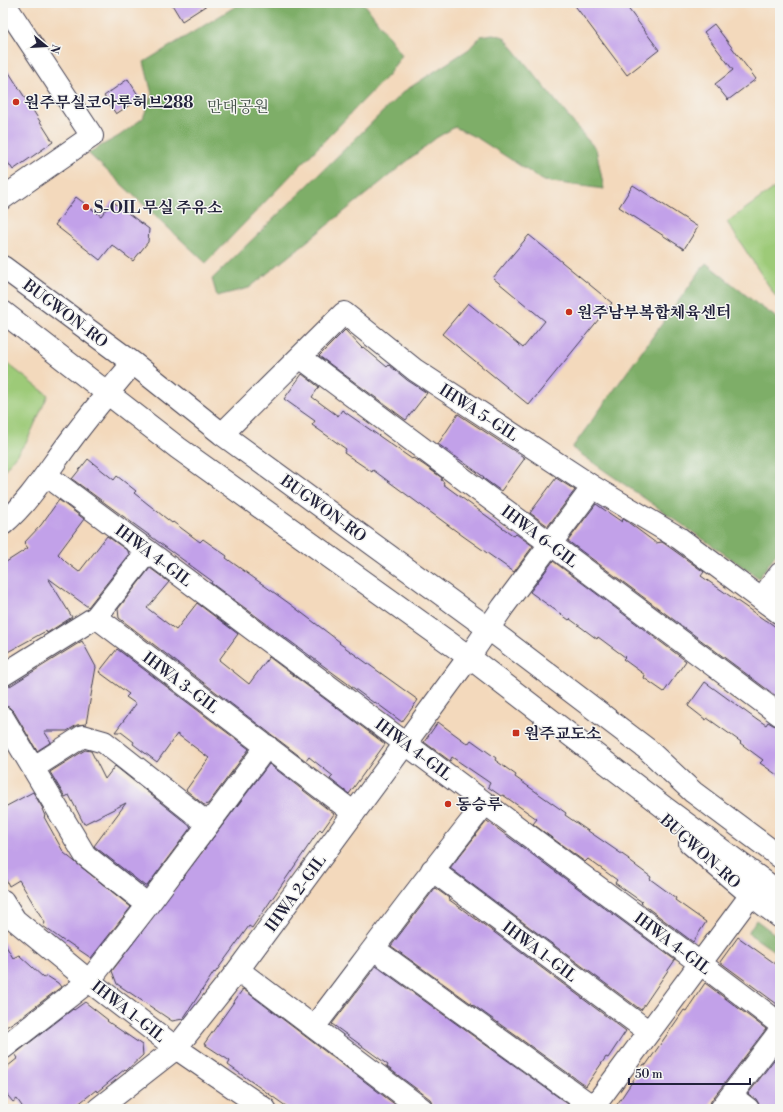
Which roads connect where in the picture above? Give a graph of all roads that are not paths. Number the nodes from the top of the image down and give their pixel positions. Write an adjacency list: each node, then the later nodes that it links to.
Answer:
1 (4, 3): 2 (street)
2 (3, 198)
3 (3, 267): 6 (street, BUGWON-RO)
4 (3, 312): 7 (street, BUGWON-RO)
5 (300, 357): 8 (street, IHWA 5-GIL); 10 (street, IHWA 5-GIL); 12 (street, IHWA 6-GIL)
6 (133, 363): 7 (street); 8 (street, BUGWON-RO)
7 (107, 394): 9 (street); 19 (street, BUGWON-RO)
8 (222, 434): 18 (street, BUGWON-RO)
9 (46, 475): 11 (street); 13 (street, IHWA 4-GIL)
10 (593, 487): 12 (street, IHWA 2-GIL); 15 (street, IHWA 5-GIL)
11 (3, 524)
12 (550, 544): 18 (street, IHWA 2-GIL); 21 (street, IHWA 6-GIL)
13 (148, 551): 17 (street); 23 (street, IHWA 4-GIL)
14 (780, 574): 15 (street)
15 (761, 599): 16 (street, IHWA 5-GIL)
16 (780, 613)
17 (96, 617): 20 (street); 24 (street, IHWA 3-GIL)
18 (489, 629): 19 (street, IHWA 2-GIL); 25 (street, BUGWON-RO)
19 (469, 657): 23 (street, IHWA 2-GIL); 27 (street, BUGWON-RO)
20 (3, 675)
21 (780, 715)
22 (3, 718): 26 (street)
23 (406, 743): 28 (street, IHWA 4-GIL); 29 (street, IHWA 2-GIL)
24 (267, 746): 29 (street, IHWA 3-GIL); 30 (street)
25 (646, 748): 31 (street, BUGWON-RO); 32 (street, BUGWON-RO)
26 (33, 768): 30 (street); 37 (street)
27 (628, 779): 34 (street, BUGWON-RO); 35 (street, BUGWON-RO)
28 (485, 804): 33 (street); 40 (street, IHWA 4-GIL)
29 (354, 813): 41 (street, IHWA 2-GIL)
30 (208, 824): 37 (street)
31 (780, 838)
32 (780, 857)
33 (432, 870): 39 (street); 46 (street, IHWA 1-GIL)
34 (780, 893)
35 (751, 895): 38 (street, BUGWON-RO); 40 (street)
36 (3, 902): 42 (street, IHWA 1-GIL)
37 (148, 905): 42 (street)
38 (780, 917)
39 (374, 949): 44 (street); 50 (street)
40 (700, 963): 43 (street, IHWA 4-GIL); 46 (street)
41 (238, 970): 44 (street); 48 (street, IHWA 2-GIL)
42 (89, 981): 47 (street); 48 (street, IHWA 1-GIL)
43 (780, 1024)
44 (314, 1027): 53 (street)
45 (780, 1031): 49 (street)
46 (648, 1032): 50 (street)
47 (3, 1048)
48 (176, 1048): 51 (street, IHWA 2-GIL); 52 (street, IHWA 1-GIL)
49 (726, 1102): 54 (street)
50 (592, 1108)
51 (98, 1109)
52 (265, 1109)
53 (422, 1109)
54 (748, 1109)

